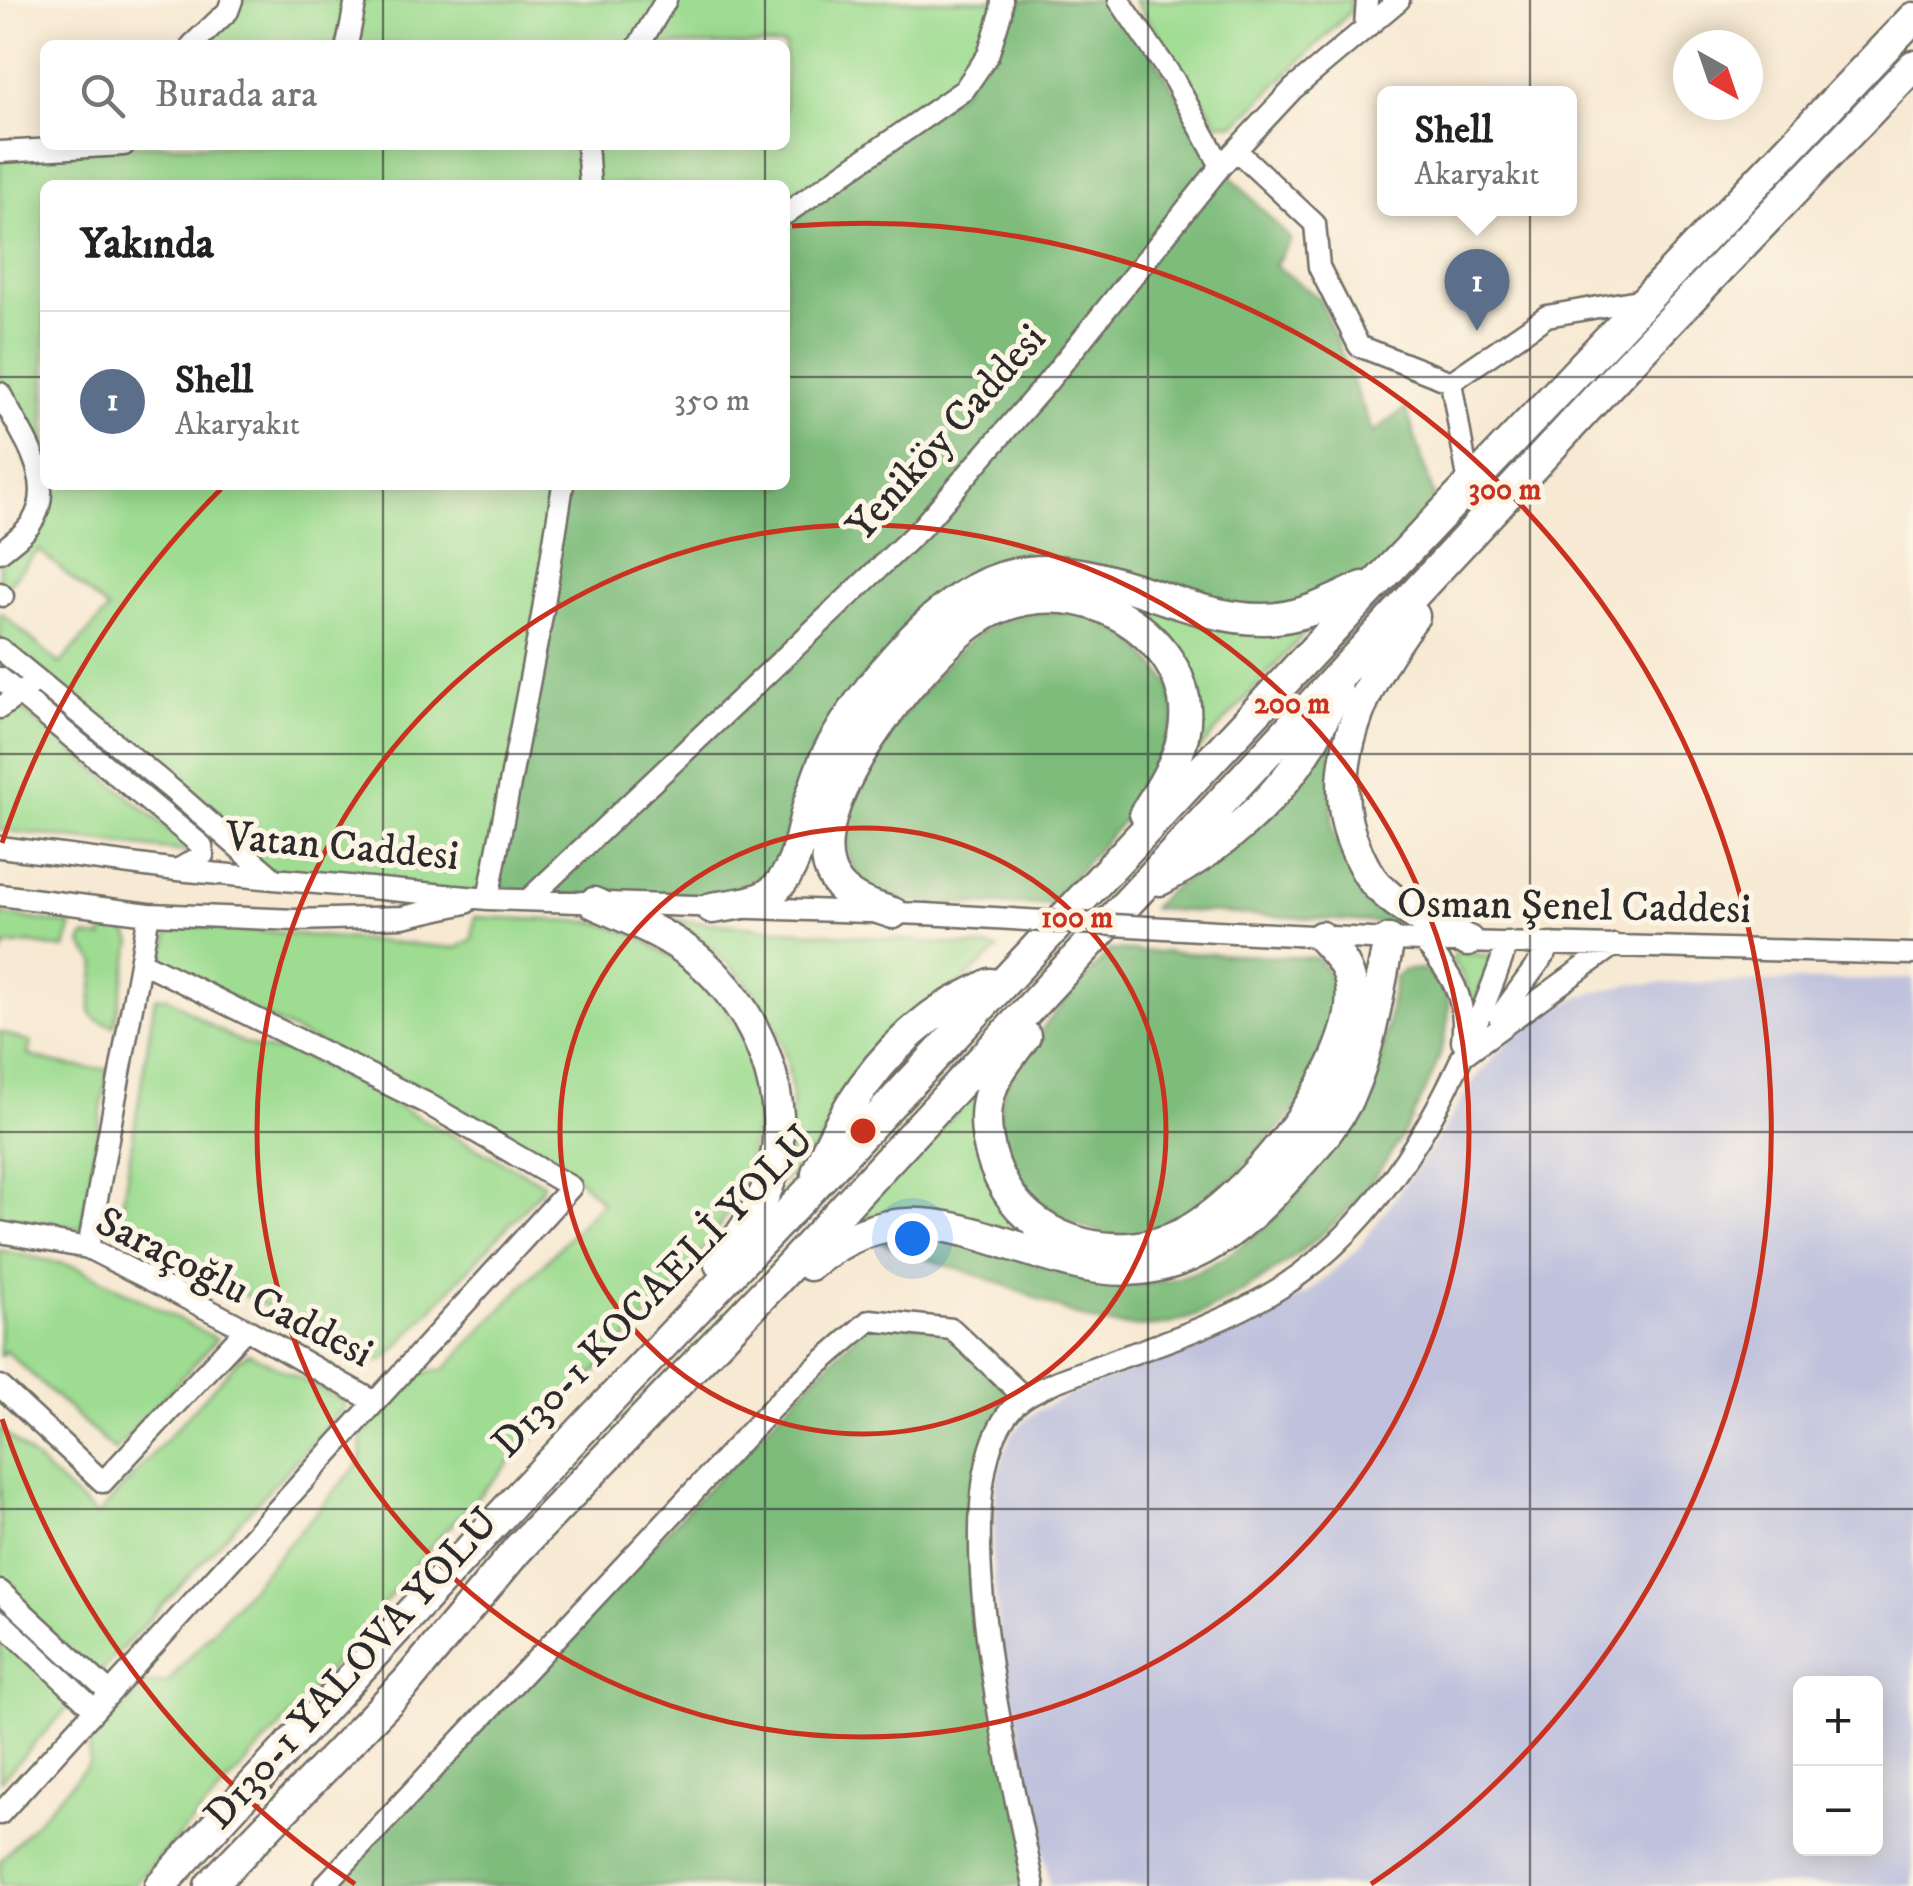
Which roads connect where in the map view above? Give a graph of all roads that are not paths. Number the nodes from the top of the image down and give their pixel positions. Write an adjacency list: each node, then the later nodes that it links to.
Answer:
1 (232, 0): 10 (street)
2 (356, 0): 11 (street)
3 (666, 0): 12 (street)
4 (1002, 0): 20 (street)
5 (1119, 0): 18 (street)
6 (1367, 0): 9 (street)
7 (1399, 0): 9 (street, Yeniköy Caddesi)
8 (1913, 18): 21 (highway, D130-1 KOCAELİ YOLU)
9 (1365, 26): 16 (street, Yeniköy Caddesi)
10 (197, 40)
11 (348, 40)
12 (642, 40)
13 (1913, 66): 24 (highway)
14 (40, 149): 17 (street)
15 (587, 150): 19 (street)
16 (1236, 150): 18 (street, Yeniköy Caddesi); 22 (street)
17 (0, 152)
18 (1221, 166): 42 (street, Yeniköy Caddesi)
19 (590, 180)
20 (790, 211)
21 (1644, 299): 22 (street); 26 (highway, D130-1 KOCAELİ YOLU)
22 (1451, 382): 26 (street)
23 (0, 394): 25 (street)
24 (1532, 468): 50 (highway); 56 (highway, D130-1 YALOVA YOLU)
25 (40, 475)
26 (1469, 484): 30 (highway, D130-1 KOCAELİ YOLU)
27 (43, 490): 29 (street)
28 (562, 490): 41 (street)
29 (0, 552)
30 (1379, 580): 38 (highway, D130-1 KOCAELİ YOLU); 44 (highway)
31 (0, 649): 33 (street)
32 (0, 678): 34 (street)
33 (38, 680): 34 (street); 39 (street)
34 (21, 694): 35 (street); 37 (street)
35 (0, 708)
36 (0, 846): 37 (street, Vatan Caddesi)
37 (177, 870): 39 (street, Vatan Caddesi)
38 (1103, 876): 45 (highway); 61 (highway, D130-1 KOCAELİ YOLU)
39 (273, 878): 41 (street, Vatan Caddesi)
40 (0, 895): 46 (street, Vatan Caddesi)
41 (488, 898): 42 (street, Osman Şenel Caddesi); 46 (street, Vatan Caddesi)
42 (530, 898): 43 (street, Osman Şenel Caddesi)
43 (594, 903): 44 (street, Osman Şenel Caddesi); 61 (highway)
44 (712, 908): 45 (street, Osman Şenel Caddesi)
45 (893, 913): 47 (street, Osman Şenel Caddesi, bridge)
46 (150, 914): 55 (street)
47 (1321, 937): 48 (street, Osman Şenel Caddesi); 56 (highway)
48 (1389, 940): 49 (street, Osman Şenel Caddesi); 67 (highway)
49 (1424, 941): 50 (street, Osman Şenel Caddesi); 57 (street)
50 (1468, 941): 51 (street, Osman Şenel Caddesi)
51 (1508, 942): 52 (street, Osman Şenel Caddesi); 57 (street)
52 (1552, 944): 53 (street, Osman Şenel Caddesi); 57 (street)
53 (1614, 945): 54 (street, Osman Şenel Caddesi); 57 (street)
54 (1913, 954)
55 (142, 962): 59 (street); 64 (street)
56 (1071, 965): 67 (highway, D130-1 YALOVA YOLU)
57 (1459, 1058): 63 (street)
58 (0, 1232): 59 (street, Saraçoğlu Caddesi)
59 (88, 1248): 60 (street, Saraçoğlu Caddesi)
60 (246, 1329): 62 (street); 64 (street, Saraçoğlu Caddesi)
61 (649, 1357): 71 (highway, D130-1 KOCAELİ YOLU)
62 (0, 1386)
63 (1024, 1397): 73 (street); 74 (street)
64 (375, 1402): 68 (street)
65 (0, 1591): 68 (street)
66 (0, 1622): 69 (street)
67 (440, 1642): 72 (highway, D130-1 YALOVA YOLU)
68 (110, 1693): 69 (street)
69 (95, 1710): 70 (street)
70 (0, 1814)
71 (160, 1886)
72 (210, 1886)
73 (324, 1886)
74 (1034, 1886)

